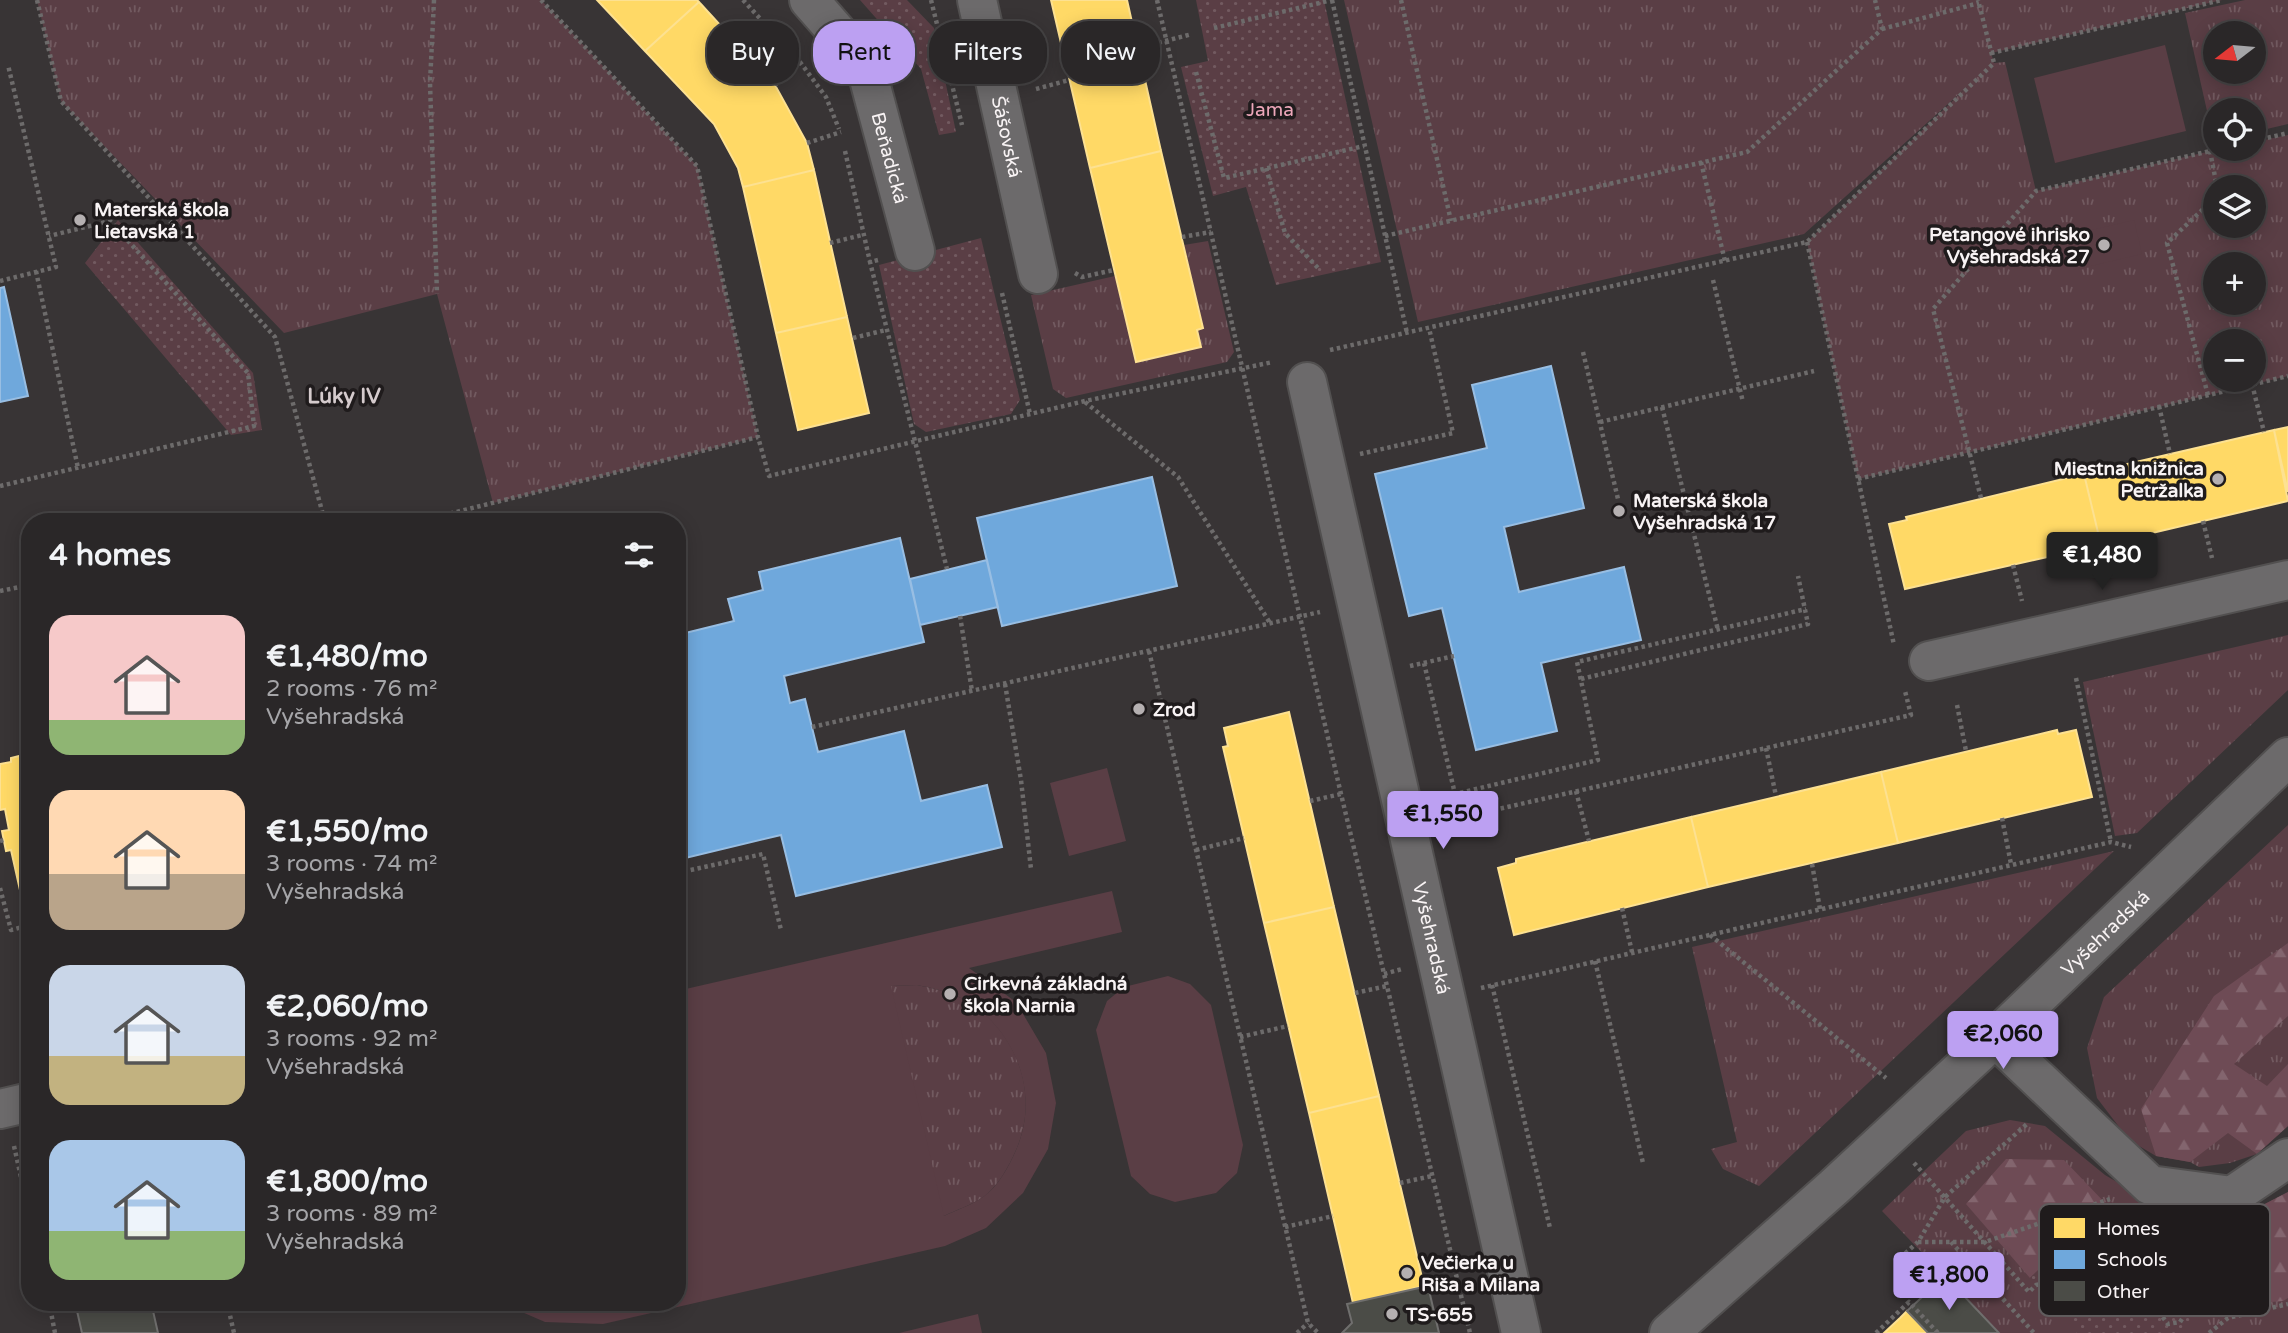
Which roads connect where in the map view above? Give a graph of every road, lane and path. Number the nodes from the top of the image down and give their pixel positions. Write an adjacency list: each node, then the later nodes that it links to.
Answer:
1 (37, 0): 82 (path)
2 (435, 0): 51 (path)
3 (541, 0): 72 (path)
4 (743, 0): 19 (path)
5 (809, 0): 42 (street, Beňadická)
6 (977, 0): 48 (street, Šášovská)
7 (1157, 0): 16 (path)
8 (1332, 0): 13 (path); 29 (path)
9 (1401, 0): 34 (path)
10 (1875, 0): 14 (path)
11 (2222, 0): 18 (path)
12 (1978, 2): 14 (path); 18 (path)
13 (1214, 28)
14 (1882, 29): 31 (path)
15 (1192, 34): 16 (path)
16 (1167, 41): 17 (path); 35 (path)
17 (1160, 43)
18 (1991, 52): 40 (path)
19 (800, 62): 23 (path); 25 (path)
20 (8, 65): 37 (path)
21 (1196, 72): 32 (path)
22 (1061, 82): 24 (path)
23 (775, 85)
24 (1026, 92)
25 (841, 132): 28 (path); 36 (path)
26 (2288, 133): 27 (path)
27 (2266, 138)
28 (807, 143)
29 (1364, 146): 32 (path); 38 (path)
30 (2203, 153): 74 (path)
31 (1701, 162): 34 (path); 43 (path)
32 (1266, 168): 45 (path)
33 (2203, 209): 65 (path)
34 (1451, 221): 38 (path)
35 (1211, 232): 39 (path); 58 (path)
36 (862, 235): 41 (path); 44 (path)
37 (49, 236): 47 (path); 77 (path)
38 (1385, 236): 54 (path)
39 (1182, 237)
40 (1807, 242): 43 (path); 78 (path)
41 (830, 243)
42 (915, 251): 44 (path)
43 (1725, 261): 52 (path)
44 (870, 262): 53 (path)
45 (1319, 269)
46 (1114, 270): 48 (path)
47 (36, 271): 50 (path); 77 (path)
48 (1052, 271)
49 (1713, 280): 62 (path)
50 (0, 281)
51 (437, 294)
52 (1429, 328): 54 (path); 76 (path)
53 (886, 330): 55 (path); 73 (path)
54 (1407, 333): 57 (path)
55 (853, 338)
56 (1583, 352): 70 (path)
57 (1305, 364): 58 (path); 76 (street, Vyšehradská)
58 (1243, 368): 66 (path); 96 (path)
59 (1814, 370): 62 (path)
60 (2288, 376): 61 (path)
61 (2266, 381)
62 (1740, 388): 67 (path); 68 (path)
63 (2220, 392): 65 (path)
64 (2254, 392): 71 (path)
65 (2208, 395): 69 (path)
66 (1085, 401): 73 (path); 97 (path)
67 (1743, 402)
68 (1662, 407): 70 (path); 98 (path)
69 (2159, 407): 74 (path); 75 (path)
70 (1600, 422): 81 (path)
71 (2264, 432)
72 (758, 437): 73 (path); 83 (path)
73 (915, 441): 87 (path)
74 (1969, 452): 78 (path); 80 (path)
75 (2171, 454)
76 (1325, 462): 92 (street, Vyšehradská)
77 (78, 468): 79 (path)
78 (1858, 479): 101 (path)
79 (0, 486)
80 (1981, 498)
81 (1618, 499)
82 (323, 513)
83 (452, 513)
84 (2203, 521): 86 (path)
85 (2013, 565): 94 (path)
86 (2214, 566)
87 (947, 569)
88 (1798, 576): 93 (path)
89 (2288, 580): 101 (street)
90 (21, 586): 91 (path)
91 (0, 592)
92 (1357, 605): 96 (path); 116 (street, Vyšehradská)
93 (1806, 609): 98 (path); 103 (path)
94 (2024, 609)
95 (960, 616): 105 (path)
96 (1300, 617): 97 (path); 112 (path)
97 (1270, 623): 99 (path)
98 (1718, 630): 103 (path)
99 (1149, 651): 104 (path); 121 (path)
100 (1424, 663): 103 (path)
101 (1910, 668): 108 (path)
102 (2076, 678): 119 (path)
103 (1581, 679)
104 (1005, 684): 105 (path); 124 (path)
105 (972, 691): 107 (path)
106 (1956, 705): 109 (path)
107 (812, 727)
108 (1766, 748): 111 (path); 113 (path)
109 (1966, 751)
110 (2288, 757): 141 (street, Vyšehradská)
111 (1576, 791): 116 (path); 118 (path)
112 (1341, 794): 114 (path); 135 (path)
113 (1776, 796)
114 (1310, 801)
115 (2002, 818): 123 (path)
116 (1408, 829): 133 (street, Vyšehradská)
117 (1244, 838): 121 (path)
118 (1589, 841)
119 (2110, 842): 120 (path); 123 (path)
120 (2131, 846)
121 (1196, 850): 140 (path)
122 (1812, 864): 128 (path)
123 (2011, 864): 128 (path)
124 (1031, 869)
125 (686, 871): 130 (path)
126 (0, 888): 129 (path)
127 (1622, 908): 132 (path)
128 (1821, 909): 131 (path)
129 (21, 927)
130 (780, 930)
131 (1709, 935): 132 (path); 142 (path)
132 (1632, 953): 134 (path)
133 (1437, 960): 135 (path); 136 (path); 178 (street, Vyšehradská)
134 (1595, 961): 136 (path); 148 (path)
135 (1384, 974): 137 (path)
136 (1492, 985): 157 (path)
137 (1387, 986): 138 (path); 149 (path)
138 (1355, 993)
139 (1288, 1026): 140 (path)
140 (1240, 1037): 156 (path)
141 (1995, 1038): 143 (street); 179 (street, Vyšehradská)
142 (1886, 1078)
143 (2058, 1097): 151 (street); 152 (path)
144 (12, 1106): 146 (path)
145 (2288, 1158): 151 (street)
146 (21, 1162)
147 (1914, 1162): 152 (path)
148 (1643, 1163)
149 (1432, 1176): 150 (path); 171 (path)
150 (1400, 1182)
151 (2150, 1185): 153 (path)
152 (1945, 1197): 158 (path); 160 (path)
153 (2095, 1204)
154 (1333, 1216): 156 (path)
155 (2039, 1223): 160 (path)
156 (1286, 1227): 170 (path)
157 (1549, 1228)
158 (1918, 1242): 159 (path); 161 (path)
159 (1950, 1242): 160 (path); 182 (path)
160 (1984, 1242): 162 (path)
161 (1900, 1258)
162 (2039, 1284)
163 (2288, 1304): 164 (path)
164 (2270, 1308)
165 (50, 1311): 172 (path)
166 (229, 1311): 173 (path)
167 (2162, 1316): 168 (path)
168 (2184, 1316)
169 (2237, 1316): 183 (path)
170 (1308, 1323): 174 (path); 175 (path)
171 (1468, 1324): 176 (path); 177 (path)
172 (55, 1333)
173 (234, 1333)
174 (1297, 1333)
175 (1318, 1333)
176 (1462, 1333)
177 (1470, 1333)
178 (1521, 1333)
179 (1669, 1333)
180 (1876, 1333): 181 (path)
181 (1938, 1333)
182 (2034, 1333)
183 (2209, 1333)

